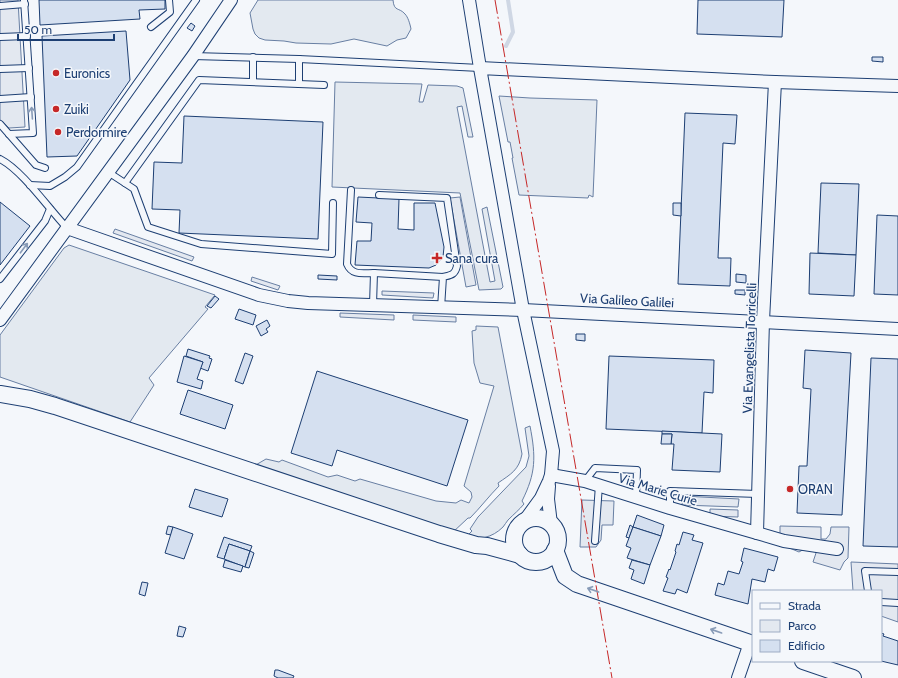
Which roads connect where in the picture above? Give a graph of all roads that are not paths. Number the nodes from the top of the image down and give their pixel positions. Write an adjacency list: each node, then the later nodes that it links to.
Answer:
1 (170, 0): 7 (lane)
2 (196, 0): 29 (lane)
3 (231, 0): 10 (street)
4 (469, 0): 14 (street)
5 (24, 2): 6 (lane); 8 (lane)
6 (0, 6)
7 (152, 28)
8 (27, 36): 9 (lane); 13 (lane)
9 (0, 37)
10 (192, 56): 11 (lane); 27 (street)
11 (253, 57): 12 (lane); 16 (lane)
12 (299, 59): 14 (lane); 18 (lane)
13 (29, 68): 15 (lane); 21 (lane)
14 (480, 68): 17 (street); 40 (street)
15 (0, 69)
16 (253, 82): 18 (lane); 28 (lane)
17 (775, 82): 20 (street); 42 (street, Via Evangelista Torricelli)
18 (299, 84): 19 (lane)
19 (324, 85)
20 (898, 86)
21 (31, 97): 22 (lane); 24 (lane, one-way to 21)
22 (0, 99)
23 (0, 124): 24 (lane)
24 (9, 134): 26 (lane)
25 (0, 159): 29 (lane)
26 (45, 168)
27 (108, 172): 28 (lane); 34 (street)
28 (125, 183): 32 (lane)
29 (30, 185): 33 (lane)
30 (351, 190): 35 (lane)
31 (379, 195): 36 (lane)
32 (333, 203)
33 (50, 209): 34 (lane); 37 (lane, one-way to 33)
34 (67, 228): 38 (street, Via Galileo Galilei); 41 (street)
35 (374, 273): 36 (lane); 38 (lane)
36 (443, 277): 39 (lane)
37 (0, 279)
38 (372, 305): 39 (street, Via Galileo Galilei)
39 (441, 308): 40 (street, Via Galileo Galilei)
40 (523, 310): 42 (street, Via Galileo Galilei); 47 (street)
41 (0, 320)
42 (763, 321): 43 (street, Via Galileo Galilei); 50 (street, Via Evangelista Torricelli)
43 (898, 329)
44 (0, 386): 46 (street)
45 (0, 394): 46 (main road)
46 (25, 398): 57 (main road)
47 (550, 478): 48 (street, Via Marie Curie); 53 (street); 54 (street)
48 (585, 480): 49 (street, Via Marie Curie); 51 (lane)
49 (599, 485): 51 (street, Via Marie Curie); 56 (lane)
50 (758, 494): 52 (lane); 55 (street, Via Evangelista Torricelli)
51 (636, 497): 52 (street, Via Marie Curie)
52 (670, 508): 55 (street, Via Marie Curie)
53 (552, 524): 54 (main road); 59 (main road)
54 (521, 525): 57 (main road); 60 (main road)
55 (757, 533): 58 (street)
56 (595, 541)
57 (487, 546): 60 (main road)
58 (838, 549)
59 (555, 550): 60 (main road); 65 (main road, one-way to 59)
60 (520, 555)
61 (898, 572): 62 (lane)
62 (868, 590)
63 (882, 602): 64 (lane)
64 (898, 603)
65 (751, 643): 67 (street)
66 (806, 662): 68 (main road)
67 (738, 678)
68 (853, 678)

